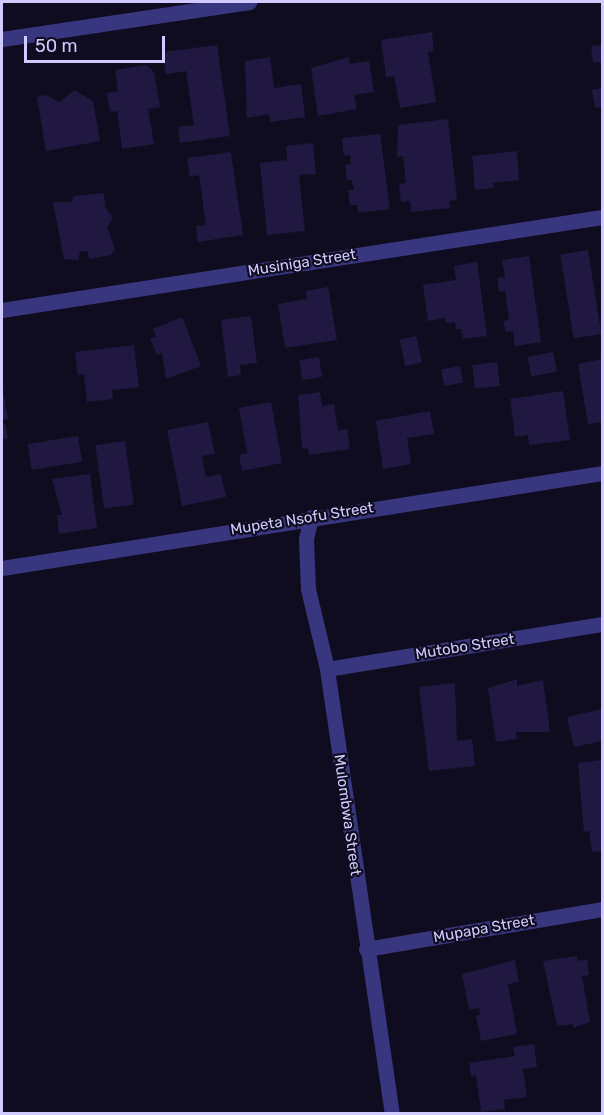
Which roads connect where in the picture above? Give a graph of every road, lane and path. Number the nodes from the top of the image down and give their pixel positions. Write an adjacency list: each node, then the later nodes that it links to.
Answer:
1 (249, 2): 2 (street)
2 (2, 39)
3 (603, 217): 4 (street, Musiniga Street)
4 (2, 310)
5 (603, 473): 6 (street, Mupeta Nsofu Street)
6 (311, 517): 7 (street, Mupeta Nsofu Street); 9 (street, Mulombwa Street)
7 (2, 568)
8 (603, 624): 9 (street, Mutobo Street)
9 (327, 669): 11 (street, Mulombwa Street)
10 (603, 909): 11 (street, Mupapa Street)
11 (366, 949): 12 (street, Mulombwa Street)
12 (392, 1113)

